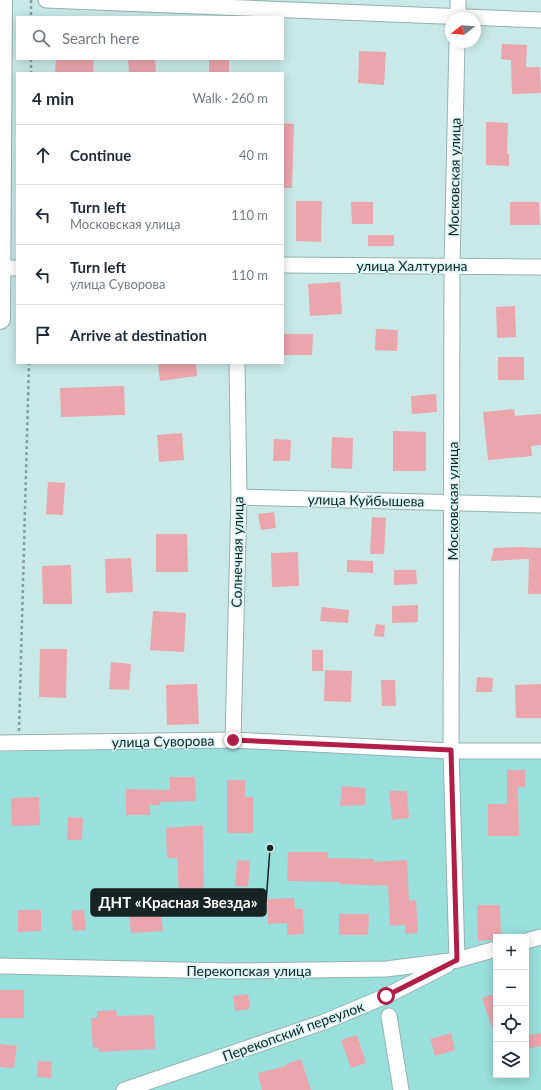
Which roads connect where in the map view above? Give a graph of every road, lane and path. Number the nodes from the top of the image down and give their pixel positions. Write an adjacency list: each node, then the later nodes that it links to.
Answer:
1 (2, 0): 16 (main road)
2 (31, 0): 6 (path)
3 (46, 0): 7 (street)
4 (458, 0): 5 (street)
5 (458, 12)
6 (31, 16)
7 (445, 16)
8 (481, 18): 9 (street)
9 (541, 20)
10 (457, 48): 14 (street, Московская улица)
11 (31, 60): 12 (path)
12 (31, 72)
13 (284, 265): 14 (street, улица Халтурина)
14 (452, 265): 15 (street, улица Халтурина); 21 (street, Московская улица)
15 (541, 267)
16 (9, 268): 17 (main road)
17 (0, 319)
18 (29, 364): 25 (path)
19 (237, 364): 20 (street, Солнечная улица)
20 (239, 497): 21 (street, улица Куйбышева); 23 (street, Солнечная улица)
21 (452, 502): 22 (street, улица Куйбышева); 26 (street, Московская улица)
22 (541, 504)
23 (233, 740): 25 (street, улица Суворова); 26 (street, улица Суворова)
24 (0, 743): 25 (street, улица Суворова)
25 (19, 743)
26 (451, 750): 27 (street, улица Суворова); 31 (street, Московская улица)
27 (541, 750)
28 (541, 937): 29 (street)
29 (529, 940)
30 (493, 950): 31 (street, Перекопская улица)
31 (457, 960): 32 (street, Перекопская улица); 34 (street, Перекопский переулок)
32 (0, 966)
33 (389, 1016): 35 (street)
34 (124, 1090)
35 (400, 1090)

